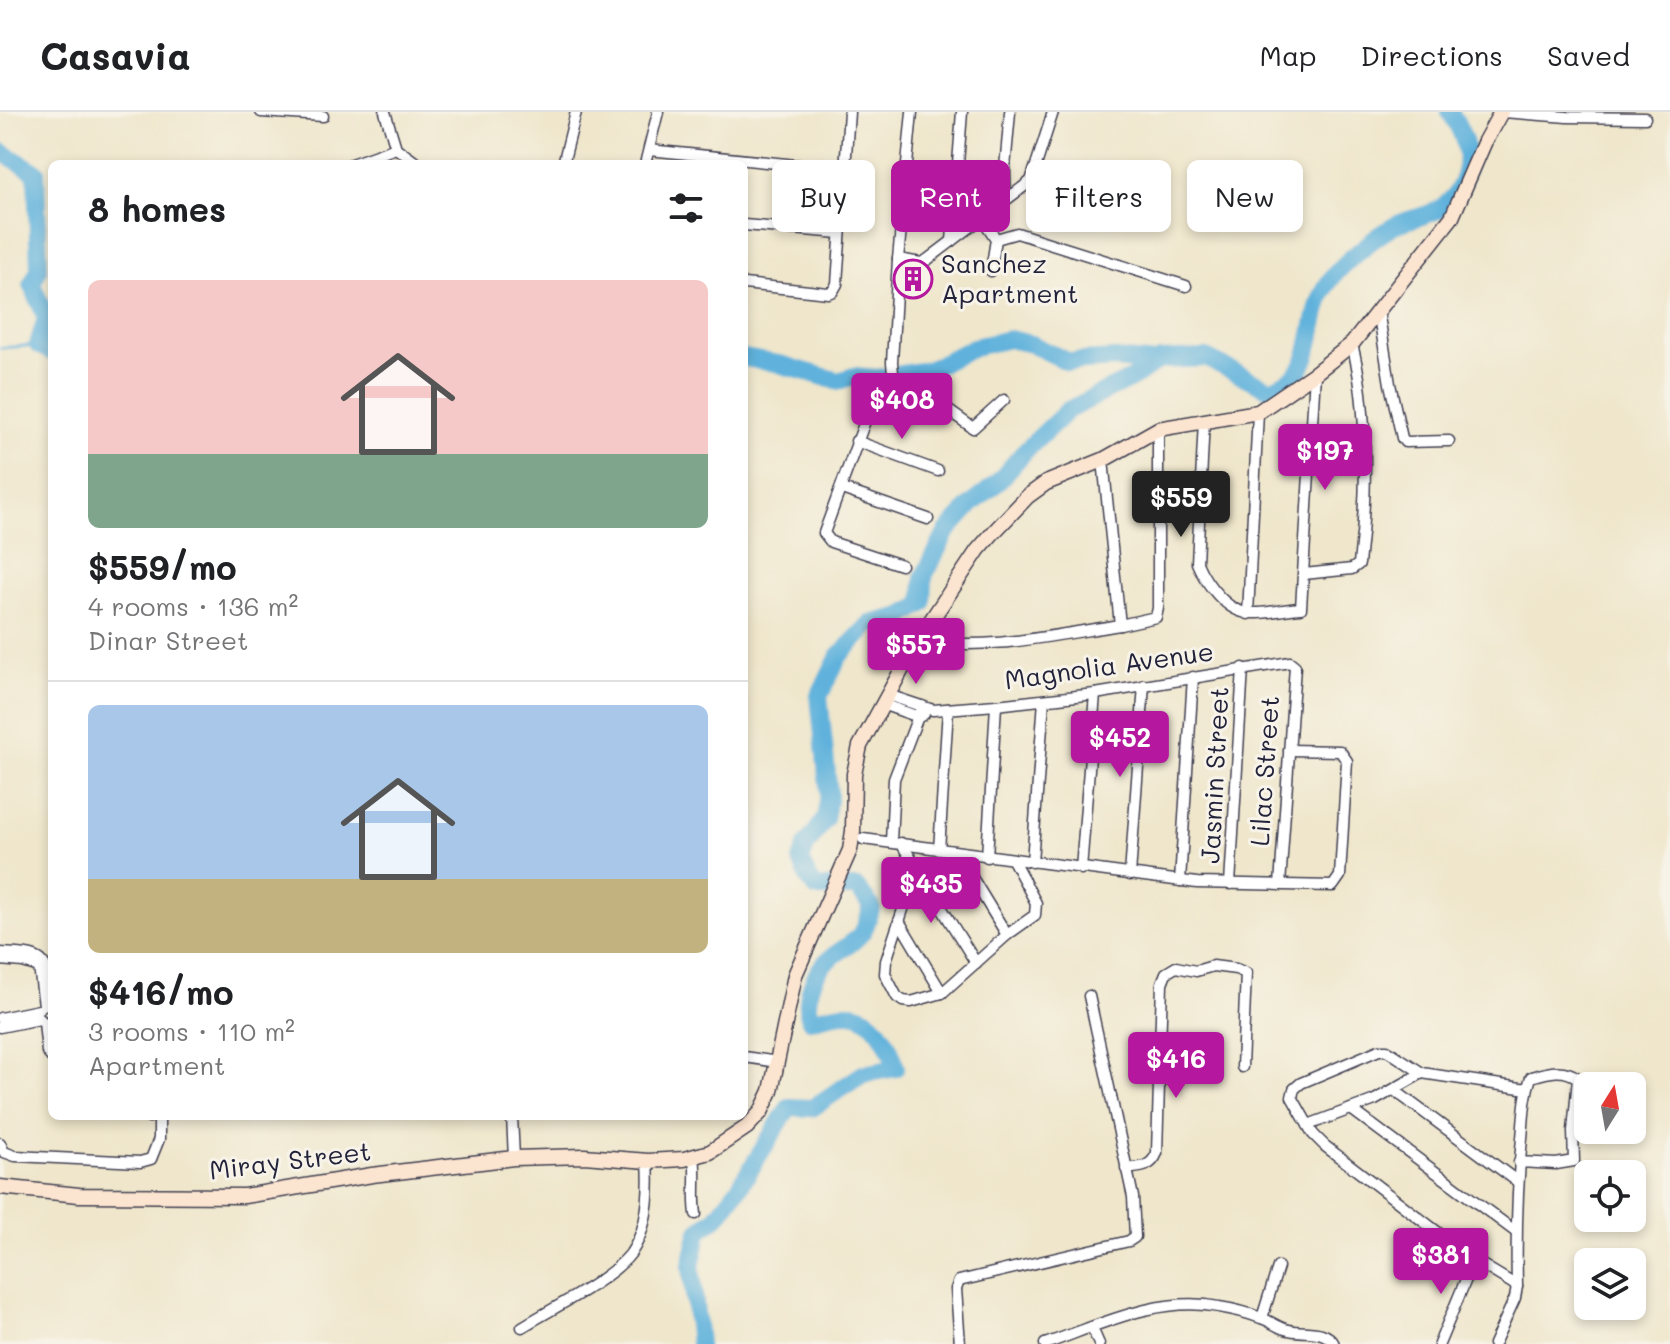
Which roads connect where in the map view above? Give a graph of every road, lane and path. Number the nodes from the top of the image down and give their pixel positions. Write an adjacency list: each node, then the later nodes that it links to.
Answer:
1 (264, 112): 11 (street)
2 (385, 112): 13 (street)
3 (576, 112): 17 (street)
4 (658, 112): 14 (street)
5 (849, 112): 21 (street)
6 (912, 112): 31 (street)
7 (962, 112): 30 (street)
8 (1010, 112): 22 (street)
9 (1053, 112): 24 (street)
10 (1502, 112): 12 (street); 35 (street)
11 (323, 116)
12 (1645, 118)
13 (396, 148): 15 (street); 16 (street)
14 (649, 150): 18 (street); 19 (street)
15 (362, 160)
16 (410, 160)
17 (564, 160)
18 (646, 160)
19 (747, 160)
20 (748, 160): 23 (street)
21 (846, 160)
22 (1006, 160)
23 (772, 163)
24 (1010, 196)
25 (748, 225): 28 (street)
26 (964, 232): 30 (street)
27 (991, 232): 29 (street)
28 (840, 233): 33 (street)
29 (996, 239): 32 (street); 34 (street)
30 (952, 241): 31 (street)
31 (898, 259): 38 (street)
32 (991, 271)
33 (748, 284)
34 (1186, 286)
35 (1378, 310): 36 (street); 44 (street)
36 (1352, 344): 37 (street); 50 (street)
37 (1315, 373): 40 (street); 50 (street)
38 (893, 377): 39 (street); 43 (street)
39 (1004, 400)
40 (1258, 412): 41 (street, Miray Street); 51 (street)
41 (1204, 420): 42 (street, Miray Street); 51 (street)
42 (1158, 429): 45 (street, Miray Street); 52 (street)
43 (856, 441): 46 (street); 47 (street)
44 (1449, 441)
45 (1103, 460): 52 (street); 53 (street, Miray Street)
46 (938, 471)
47 (842, 489): 48 (street); 49 (street)
48 (928, 519)
49 (901, 565)
50 (1304, 574): 51 (street)
51 (1248, 614)
52 (1120, 625): 53 (street)
53 (918, 640): 59 (street, Miray Street)
54 (1290, 662): 55 (street, Magnolia Avenue); 64 (street, Lilac Street)
55 (1243, 668): 56 (street, Magnolia Avenue); 76 (street, Jasmin Street)
56 (1193, 677): 57 (street, Magnolia Avenue); 75 (street)
57 (1144, 685): 58 (street, Magnolia Avenue); 74 (street)
58 (1095, 694): 60 (street, Magnolia Avenue); 72 (street)
59 (885, 699): 63 (street, Magnolia Avenue); 92 (street, Miray Street)
60 (1044, 700): 61 (street, Magnolia Avenue); 71 (street)
61 (996, 705): 62 (street, Magnolia Avenue); 69 (street)
62 (948, 709): 63 (street, Magnolia Avenue); 67 (street)
63 (925, 711): 66 (street)
64 (1289, 750): 77 (street, Lilac Street); 77 (street)
65 (863, 839): 66 (street)
66 (896, 843): 67 (street); 73 (street)
67 (939, 850): 68 (street)
68 (957, 853): 69 (street); 79 (street)
69 (987, 857): 70 (street)
70 (1013, 860): 71 (street); 79 (street)
71 (1032, 862): 72 (street)
72 (1081, 869): 74 (street)
73 (916, 870): 78 (street); 83 (street)
74 (1130, 875): 75 (street)
75 (1180, 881): 76 (street)
76 (1230, 884): 77 (street)
77 (1280, 885)
78 (899, 921): 86 (street); 86 (street)
79 (1007, 935): 83 (street)
80 (0, 953): 82 (street)
81 (0, 960): 82 (street)
82 (38, 962): 84 (street)
83 (976, 963): 86 (street)
84 (48, 967)
85 (48, 991): 88 (street)
86 (942, 993)
87 (1089, 996): 106 (street)
88 (47, 1014): 89 (street); 90 (street)
89 (0, 1018)
90 (0, 1027)
91 (748, 1058): 92 (street)
92 (778, 1062): 102 (street, Miray Street)
93 (1242, 1067): 106 (street)
94 (1422, 1073): 95 (street); 96 (street); 100 (street)
95 (1527, 1089): 105 (street); 105 (street)
96 (1394, 1090): 97 (street); 107 (street)
97 (1351, 1109): 100 (street); 110 (street)
98 (155, 1120): 101 (street)
99 (512, 1120): 103 (street)
100 (1308, 1125): 111 (street)
101 (0, 1143)
102 (694, 1156): 104 (street, Miray Street); 109 (street)
103 (514, 1158): 104 (street, Miray Street); 108 (street, Miray Street)
104 (648, 1161): 115 (street)
105 (1519, 1162): 107 (street)
106 (1126, 1169): 117 (street)
107 (1518, 1182): 110 (street)
108 (0, 1187)
109 (696, 1214)
110 (1516, 1232): 113 (street)
111 (1474, 1260): 113 (street); 121 (street)
112 (1278, 1267): 114 (street)
113 (1517, 1286): 122 (street)
114 (1262, 1318): 116 (street); 120 (street)
115 (522, 1327)
116 (1092, 1328): 118 (street); 119 (street)
117 (960, 1344)
118 (1045, 1344)
119 (1099, 1344)
120 (1334, 1344)
121 (1439, 1344)
122 (1494, 1344)

